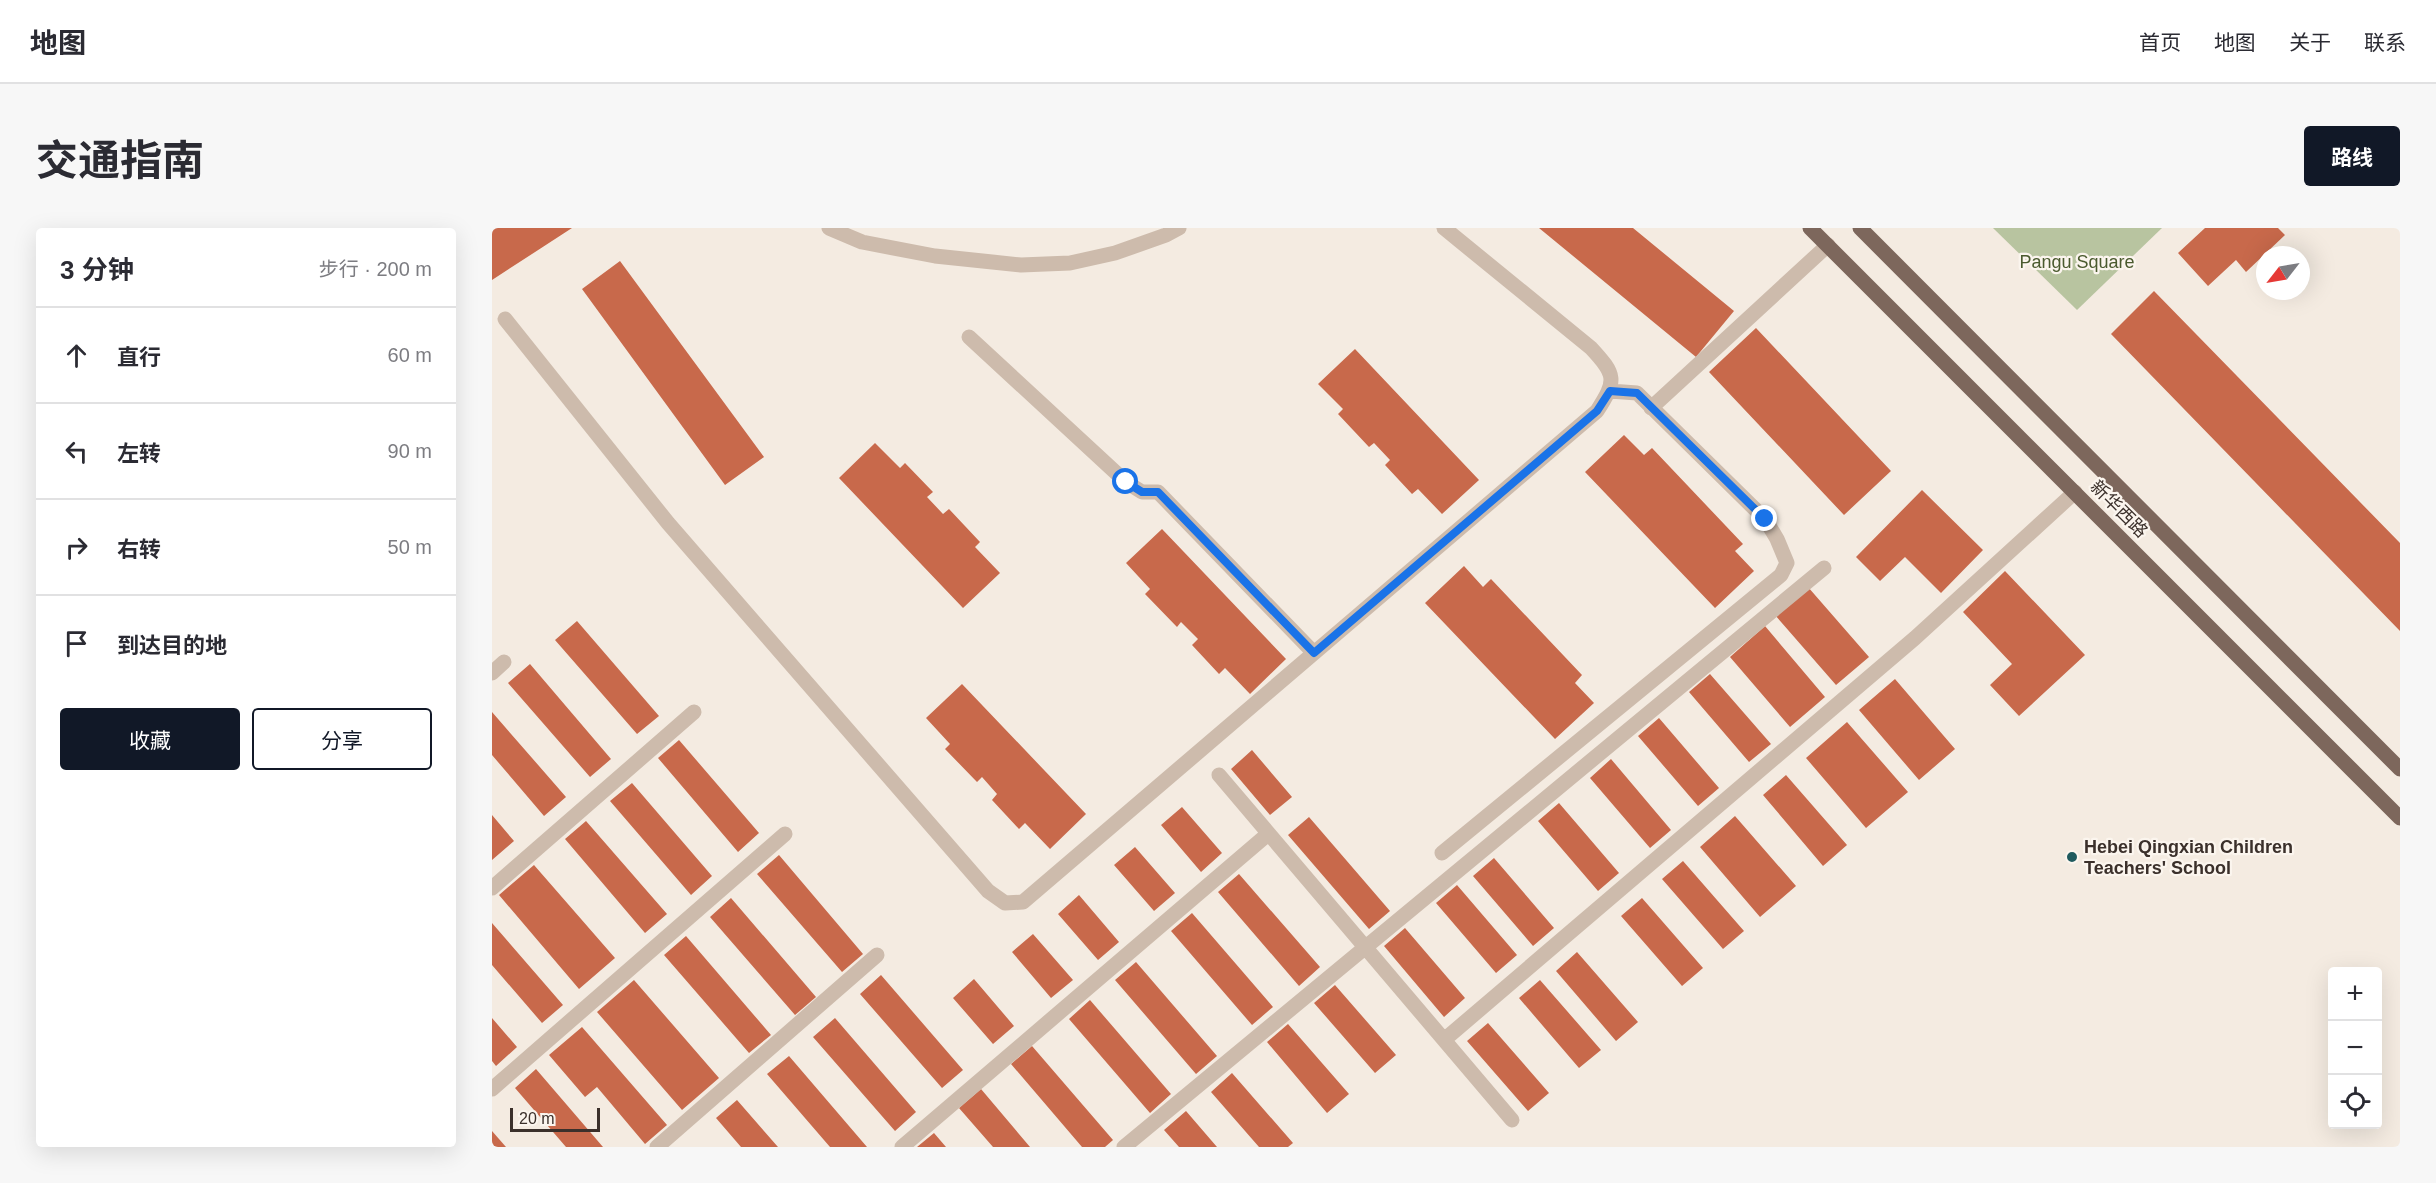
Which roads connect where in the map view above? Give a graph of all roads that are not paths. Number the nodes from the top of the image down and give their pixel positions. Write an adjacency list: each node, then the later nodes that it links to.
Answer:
1 (829, 228): 2 (lane)
2 (1179, 228)
3 (1444, 228): 9 (lane)
4 (1810, 228): 6 (main road, 新华西路)
5 (1860, 228): 17 (main road, 新华西路)
6 (1828, 245): 10 (lane); 11 (main road, 新华西路)
7 (505, 319): 13 (lane)
8 (969, 337): 13 (lane)
9 (1610, 391): 10 (lane); 13 (lane)
10 (1651, 408): 22 (lane)
11 (2075, 492): 19 (main road, 新华西路); 26 (lane)
12 (1824, 568): 24 (lane)
13 (1314, 653)
14 (504, 663): 15 (lane)
15 (492, 673)
16 (694, 712): 23 (lane)
17 (2400, 769)
18 (1219, 775): 21 (lane)
19 (2400, 818)
20 (785, 834): 27 (lane)
21 (1268, 834): 24 (lane); 30 (lane)
22 (1442, 853)
23 (492, 888)
24 (1365, 947): 26 (lane); 31 (lane)
25 (877, 955): 29 (lane)
26 (1444, 1040): 28 (lane)
27 (492, 1089)
28 (1512, 1120)
29 (657, 1147)
30 (902, 1147)
31 (1124, 1147)

